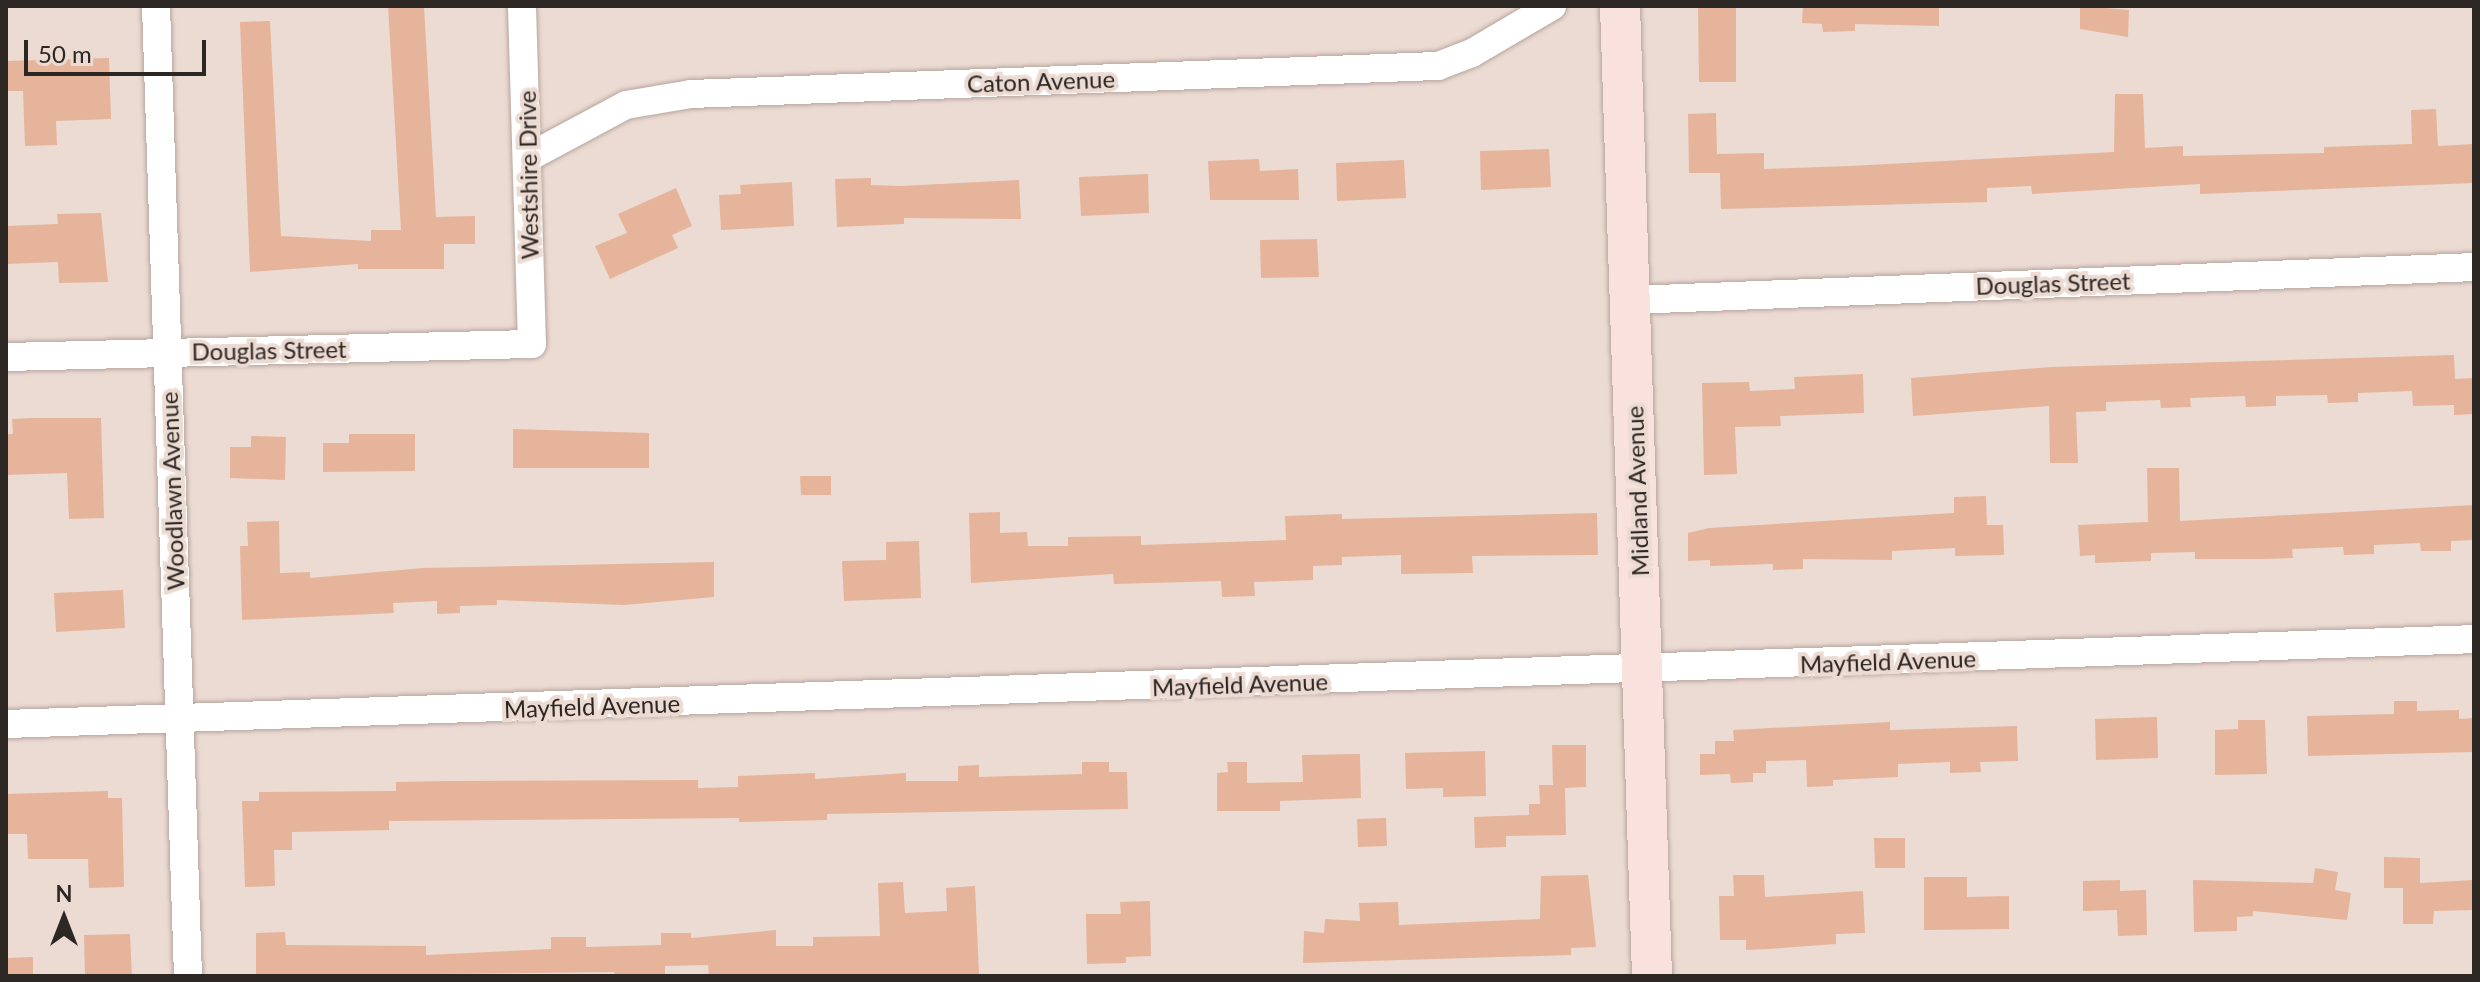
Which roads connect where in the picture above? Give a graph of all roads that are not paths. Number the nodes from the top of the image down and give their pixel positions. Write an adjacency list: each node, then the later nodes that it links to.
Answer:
1 (156, 6): 9 (street, Woodlawn Avenue)
2 (522, 6): 5 (street, Westshire Drive)
3 (1552, 6): 5 (street, Caton Avenue)
4 (1620, 6): 7 (main road, Midland Avenue)
5 (529, 157): 8 (street, Westshire Drive)
6 (2474, 267): 7 (street, Douglas Street)
7 (1632, 300): 12 (main road, Midland Avenue)
8 (532, 344): 9 (street, Douglas Street)
9 (168, 352): 10 (street, Douglas Street); 13 (street, Woodlawn Avenue)
10 (6, 357)
11 (2474, 639): 12 (street, Mayfield Avenue)
12 (1643, 670): 13 (street, Mayfield Avenue); 16 (main road, Midland Avenue)
13 (179, 719): 14 (street, Mayfield Avenue); 15 (street, Woodlawn Avenue)
14 (6, 724)
15 (188, 976)
16 (1652, 976)

